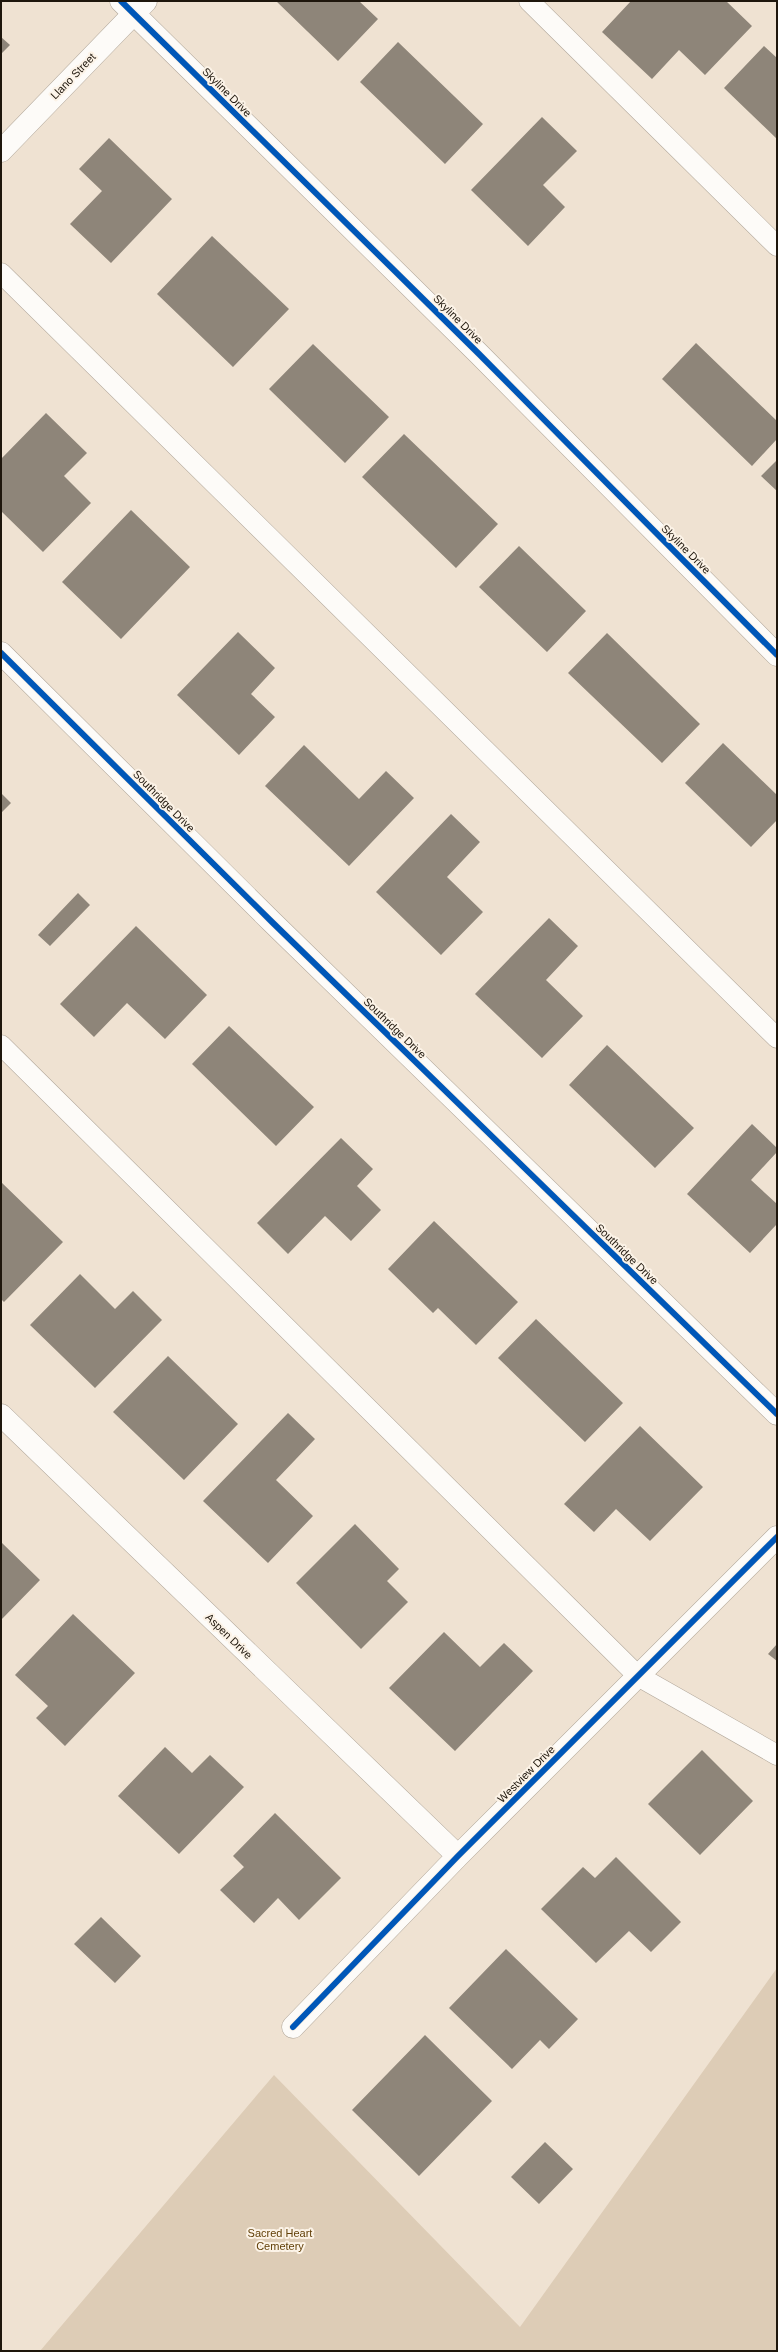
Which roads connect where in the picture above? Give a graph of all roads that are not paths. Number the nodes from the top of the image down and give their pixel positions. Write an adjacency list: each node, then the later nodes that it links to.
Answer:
1 (529, 1): 4 (lane)
2 (134, 5): 3 (street, Llano Street); 7 (street, Skyline Drive)
3 (1, 151)
4 (777, 246)
5 (1, 273): 8 (lane)
6 (1, 653): 10 (street, Southridge Drive)
7 (777, 655)
8 (777, 1038)
9 (1, 1045): 13 (lane)
10 (777, 1414)
11 (1, 1415): 15 (street, Aspen Drive)
12 (777, 1537): 13 (street, Westview Drive)
13 (638, 1676): 14 (lane); 15 (street, Westview Drive)
14 (777, 1755)
15 (458, 1856): 16 (street, Westview Drive)
16 (293, 2027)

